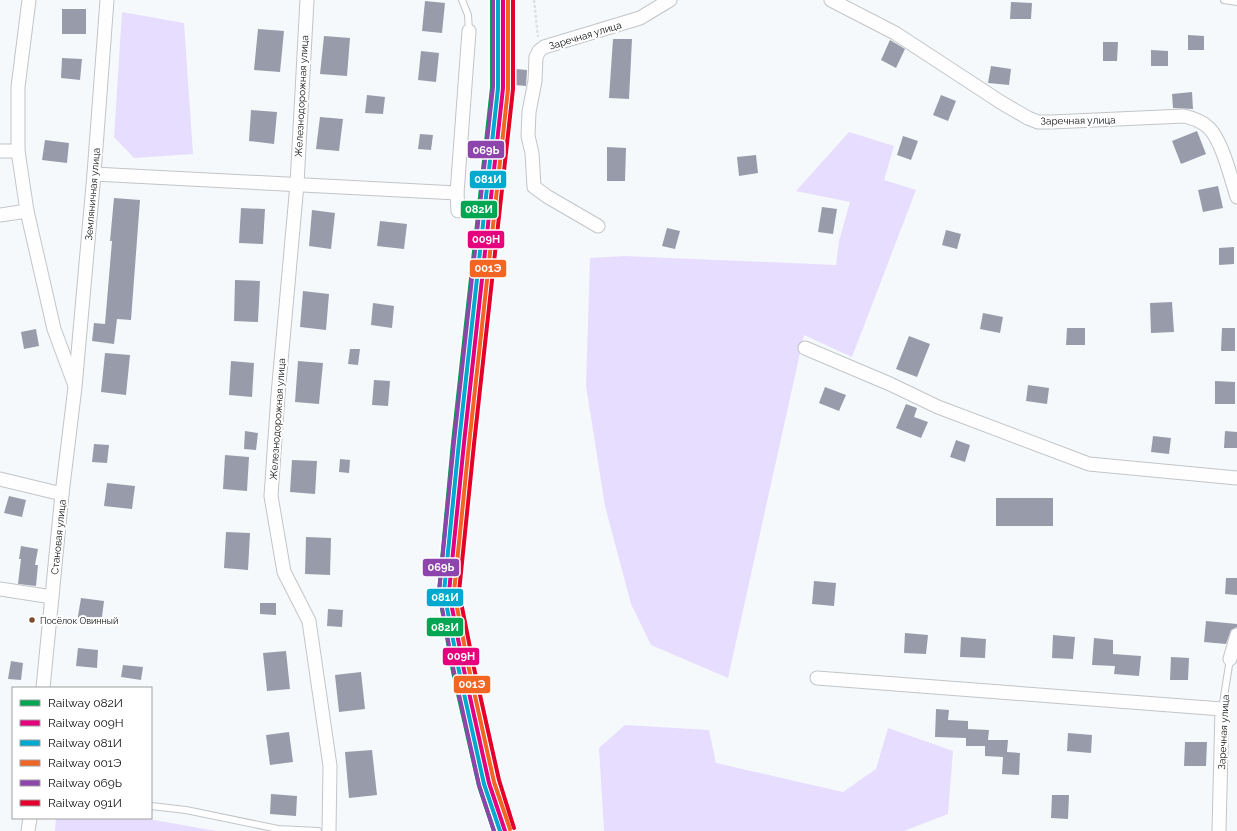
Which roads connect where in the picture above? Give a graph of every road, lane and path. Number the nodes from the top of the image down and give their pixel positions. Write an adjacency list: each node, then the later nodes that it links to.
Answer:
1 (29, 0): 12 (street)
2 (106, 0): 14 (street, Земляничная улица)
3 (307, 0): 15 (street, Железнодорожная улица)
4 (462, 0): 10 (lane)
5 (534, 0): 11 (path)
6 (670, 0): 11 (street, Заречная улица)
7 (831, 0): 17 (street, Заречная улица)
8 (1224, 0): 9 (lane)
9 (1236, 2)
10 (468, 31): 16 (street)
11 (539, 51): 21 (street, Заречная улица)
12 (18, 151): 13 (street); 18 (street)
13 (0, 152)
14 (94, 174): 15 (street); 23 (street, Земляничная улица)
15 (297, 184): 16 (street); 38 (street, Железнодорожная улица)
16 (457, 194): 19 (street)
17 (1237, 197)
18 (27, 211): 20 (street); 23 (street)
19 (458, 211)
20 (0, 215)
21 (598, 226)
22 (805, 348): 24 (street)
23 (75, 387): 26 (street, Становая улица)
24 (1237, 478)
25 (0, 479): 26 (street)
26 (62, 494): 28 (street, Становая улица)
27 (0, 589): 28 (street)
28 (52, 597): 32 (street, Становая улица)
29 (1237, 635): 30 (street, Заречная улица)
30 (1230, 659): 33 (lane, Заречная улица)
31 (817, 678): 33 (street)
32 (43, 687)
33 (1222, 709): 39 (street, Заречная улица)
34 (152, 806): 37 (lane)
35 (30, 819): 36 (street)
36 (28, 831)
37 (318, 831)
38 (329, 831)
39 (1219, 831)

